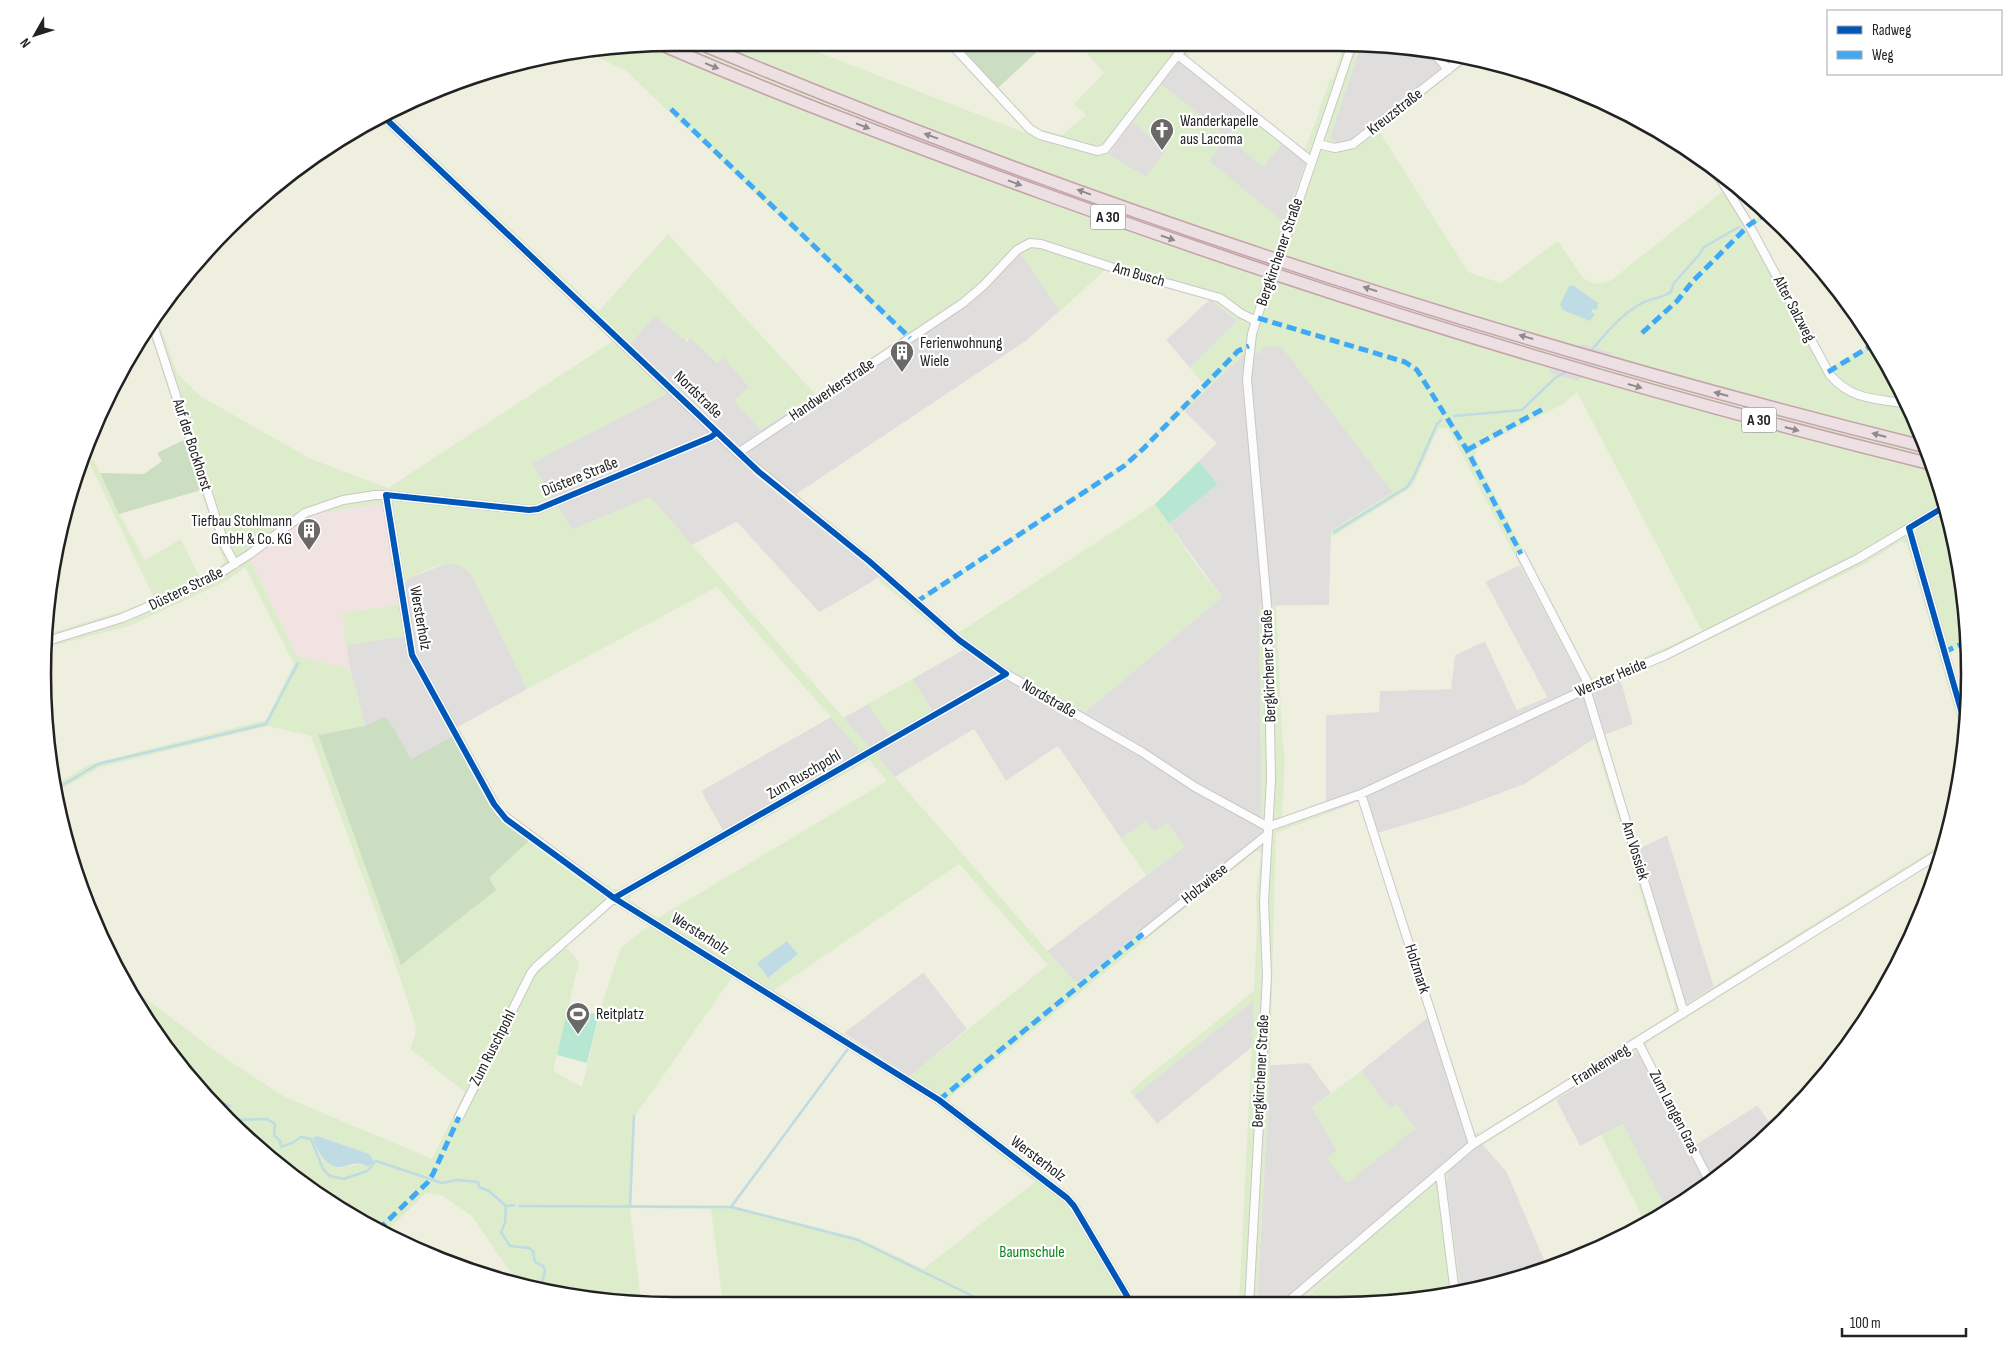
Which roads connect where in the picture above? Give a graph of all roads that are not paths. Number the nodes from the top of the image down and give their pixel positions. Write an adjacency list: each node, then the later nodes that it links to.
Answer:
1 (677, 51): 21 (highway, A 30, one-way to 21)
2 (718, 51): 19 (highway, A 30, one-way to 2)
3 (958, 51): 6 (street)
4 (1181, 51): 6 (street)
5 (1349, 52): 11 (street, Bergkirchener Straße)
6 (1178, 55): 12 (street)
7 (1440, 60): 9 (street)
8 (1456, 63): 9 (street, Kreuzstraße)
9 (1448, 70): 11 (street, Kreuzstraße)
10 (389, 121): 18 (street, Nordstraße)
11 (1318, 144): 12 (street, Bergkirchener Straße)
12 (1312, 162): 15 (street, Bergkirchener Straße, bridge)
13 (1725, 187): 17 (street, Alter Salzweg)
14 (1017, 250): 15 (street, Am Busch); 20 (street, Handwerkerstraße)
15 (1256, 321): 32 (street, Bergkirchener Straße)
16 (155, 330): 26 (street, Auf der Bockhorst)
17 (1899, 403)
18 (716, 433): 20 (street, Nordstraße); 22 (street, Düstere Straße)
19 (1916, 445)
20 (738, 453): 28 (street, Nordstraße)
21 (1923, 462)
22 (386, 495): 26 (street, Düstere Straße); 34 (street, Wersterholz)
23 (1939, 511): 24 (street, Werster Heide)
24 (1909, 528): 29 (street, Werster Heide); 30 (street)
25 (1520, 554): 29 (street, Am Vossiek)
26 (235, 564): 27 (street, Düstere Straße)
27 (53, 639)
28 (1006, 674): 32 (street, Nordstraße); 34 (street, Zum Ruschpohl)
29 (1588, 688): 31 (street, Werster Heide); 36 (street, Am Vossiek)
30 (1959, 707)
31 (1361, 794): 32 (street, Werster Heide); 39 (street, Holzmark)
32 (1268, 830): 35 (street, Holzwiese); 44 (street, Bergkirchener Straße)
33 (1933, 857): 36 (street, Frankenweg)
34 (614, 898): 38 (street, Zum Ruschpohl); 43 (street, Wersterholz)
35 (1143, 934)
36 (1684, 1013): 37 (street, Frankenweg)
37 (1638, 1042): 39 (street, Frankenweg); 41 (street, Zum Langen Gras)
38 (459, 1117)
39 (1473, 1144): 40 (street, Frankenweg)
40 (1440, 1173): 42 (street); 45 (street, Frankenweg)
41 (1707, 1176)
42 (1454, 1286)
43 (1128, 1297)
44 (1250, 1297)
45 (1294, 1297)

